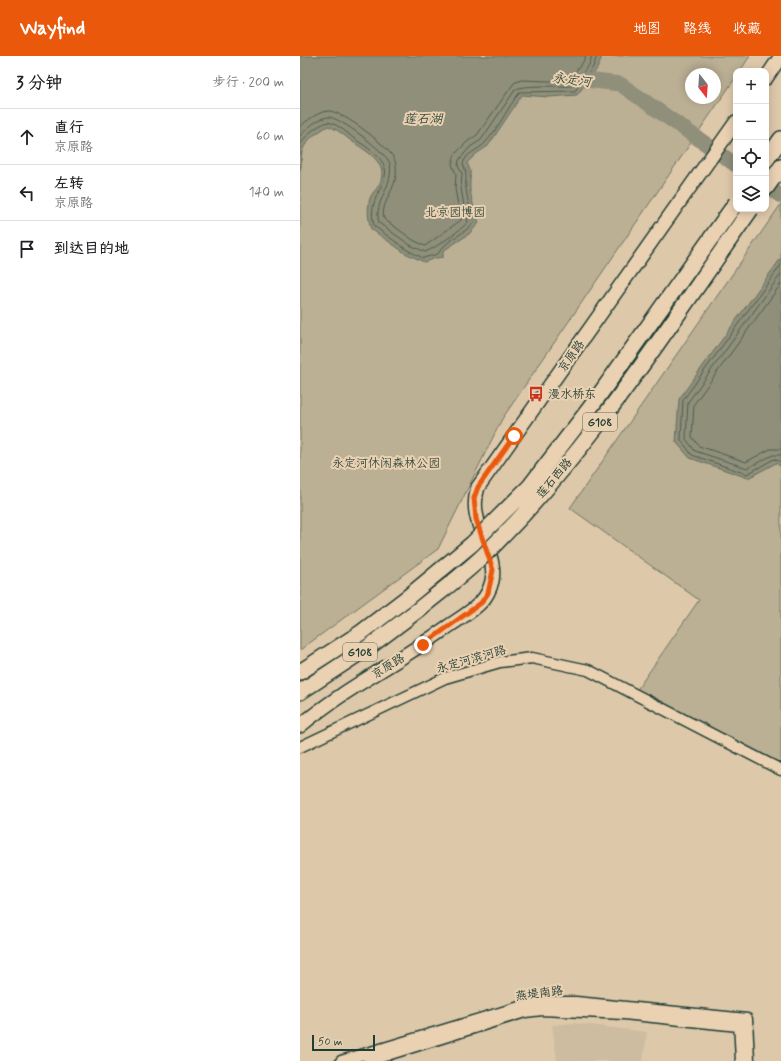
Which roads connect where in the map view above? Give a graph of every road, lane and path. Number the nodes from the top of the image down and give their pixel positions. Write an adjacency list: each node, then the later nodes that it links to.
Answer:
1 (781, 56): 2 (main road)
2 (769, 74)
3 (733, 126): 12 (main road, 京原路)
4 (781, 139): 5 (highway)
5 (769, 156)
6 (781, 167): 7 (highway)
7 (769, 184)
8 (733, 207): 10 (highway, 莲石西路 / G108, bridge)
9 (749, 212): 11 (highway, 莲石西路 / G108, bridge)
10 (300, 672)
11 (300, 692)
12 (300, 726)
13 (300, 747): 14 (street, 永定河滨河路)
14 (781, 770)
15 (743, 1023): 16 (street, 燕堤南路); 17 (street, 燕堤南路); 18 (street); 19 (street)
16 (341, 1061)
17 (368, 1061)
18 (741, 1061)
19 (749, 1061)

